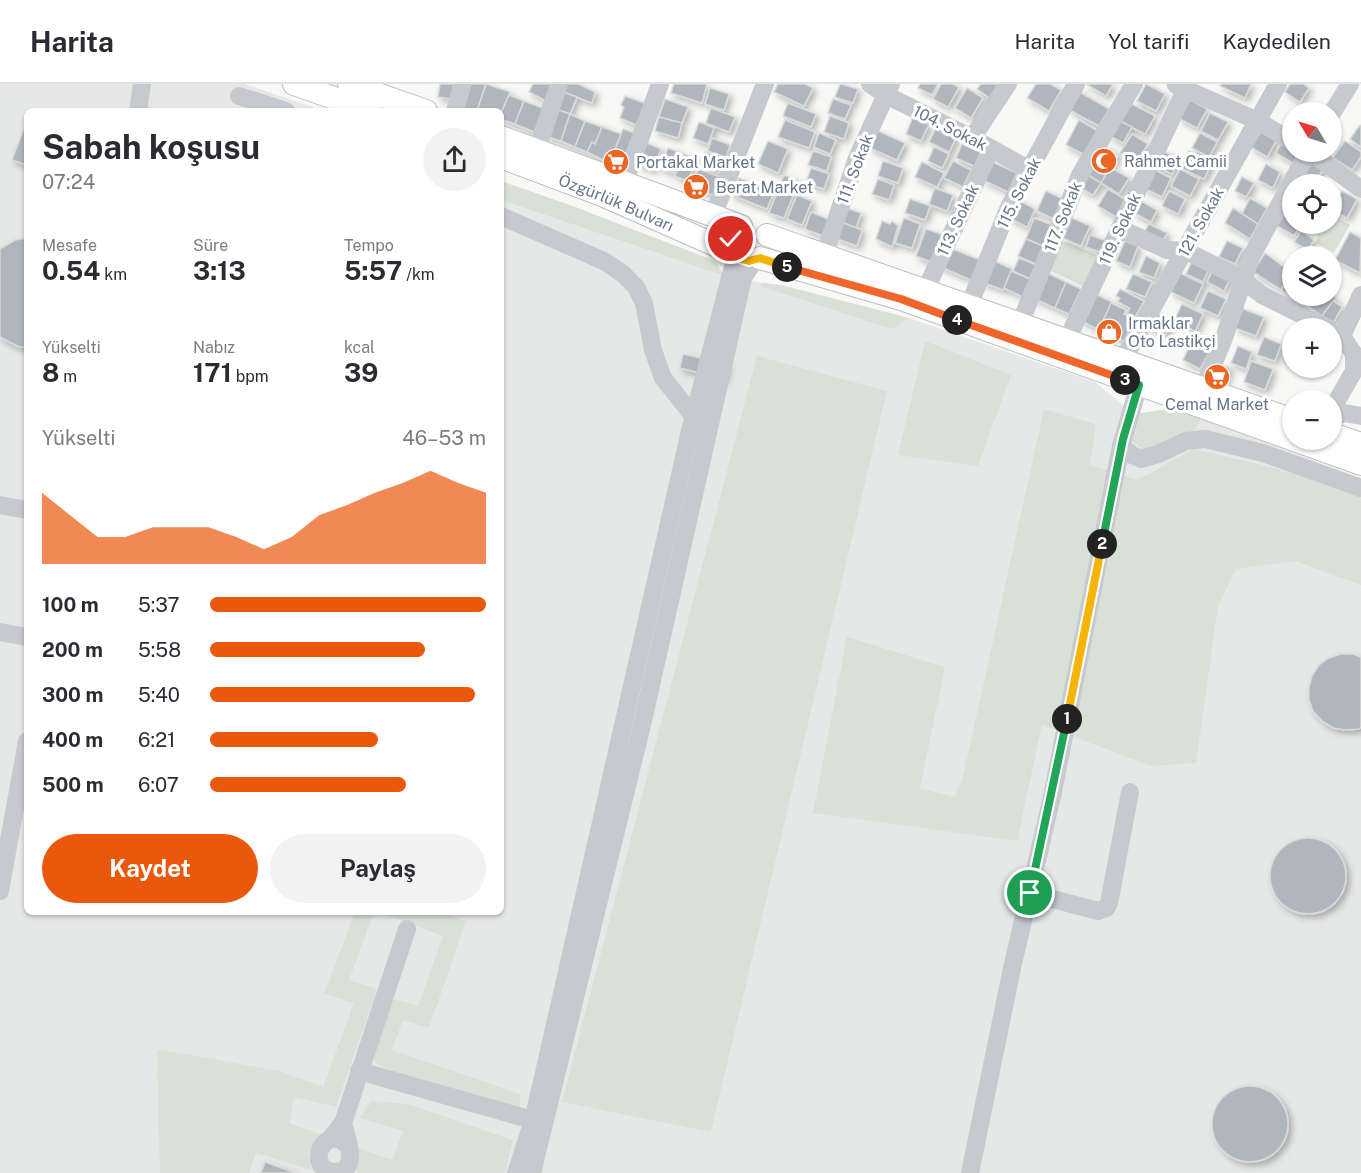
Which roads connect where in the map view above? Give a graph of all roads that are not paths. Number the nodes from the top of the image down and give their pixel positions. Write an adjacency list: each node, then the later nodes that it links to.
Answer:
1 (142, 84): 19 (street)
2 (294, 84): 17 (main road)
3 (349, 84): 17 (main road)
4 (462, 84): 22 (street)
5 (559, 84): 28 (street)
6 (660, 84): 33 (street)
7 (765, 84): 35 (street)
8 (870, 84): 15 (street, 104. Sokak)
9 (1008, 84): 26 (street)
10 (1076, 84): 32 (street, 115. Sokak)
11 (1134, 84): 49 (street, 117. Sokak)
12 (1278, 84): 23 (street, 121. Sokak)
13 (1350, 84): 18 (street)
14 (1182, 86): 23 (street); 38 (street, 119. Sokak)
15 (889, 90): 26 (street, 104. Sokak); 42 (street, 111. Sokak)
16 (239, 96): 20 (street)
17 (372, 96): 21 (main road)
18 (1339, 102)
19 (138, 108)
20 (277, 108)
21 (415, 108)
22 (455, 108)
23 (1258, 122): 24 (street); 40 (street, 121. Sokak)
24 (1282, 136)
25 (504, 138): 28 (main road, Özgürlük Bulvarı)
26 (972, 138): 27 (street, 104. Sokak)
27 (991, 149): 32 (street, 104. Sokak); 44 (street, 113. Sokak)
28 (537, 150): 33 (main road, Özgürlük Bulvarı)
29 (504, 159): 41 (main road, Özgürlük Bulvarı)
30 (1303, 162): 43 (street)
31 (1323, 162): 34 (street)
32 (1030, 170): 46 (street, 115. Sokak)
33 (624, 183): 35 (main road, Özgürlük Bulvarı)
34 (1361, 189)
35 (712, 216): 37 (main road, Özgürlük Bulvarı)
36 (504, 217): 59 (street)
37 (741, 226): 39 (main road); 41 (main road)
38 (1121, 229): 40 (street); 50 (street, 119. Sokak)
39 (767, 235): 41 (main road); 42 (main road)
40 (1186, 250): 43 (street); 52 (street, 121. Sokak)
41 (745, 256): 53 (main road, Özgürlük Bulvarı); 59 (street); 77 (street)
42 (824, 256): 44 (main road)
43 (1242, 279): 47 (street); 54 (street)
44 (925, 291): 46 (main road)
45 (1361, 295): 48 (street)
46 (969, 306): 49 (main road)
47 (1307, 318)
48 (1342, 321)
49 (1020, 324): 50 (main road)
50 (1066, 340): 52 (main road)
51 (1342, 341): 55 (street)
52 (1123, 360): 54 (main road)
53 (1139, 385): 60 (main road, Özgürlük Bulvarı); 63 (street)
54 (1203, 389): 57 (main road)
55 (1342, 392)
56 (1342, 414): 58 (street)
57 (1282, 416)
58 (1361, 416)
59 (694, 417): 77 (street)
60 (1282, 436)
61 (1342, 437): 62 (main road)
62 (1361, 444)
63 (1121, 446): 66 (street); 74 (street)
64 (1322, 450): 65 (main road, Özgürlük Bulvarı)
65 (1361, 464)
66 (1361, 488)
67 (0, 505): 68 (street)
68 (24, 509)
69 (0, 632): 70 (street)
70 (24, 636)
71 (24, 758): 73 (street)
72 (1130, 792): 74 (street)
73 (0, 891)
74 (1030, 893): 83 (street)
75 (407, 929): 76 (street)
76 (359, 1071): 77 (street); 78 (street)
77 (539, 1122): 81 (street); 82 (street)
78 (343, 1123): 79 (street); 80 (street)
79 (330, 1139): 80 (street); 80 (street)
80 (349, 1146)
81 (516, 1173)
82 (532, 1173)
83 (970, 1173)

